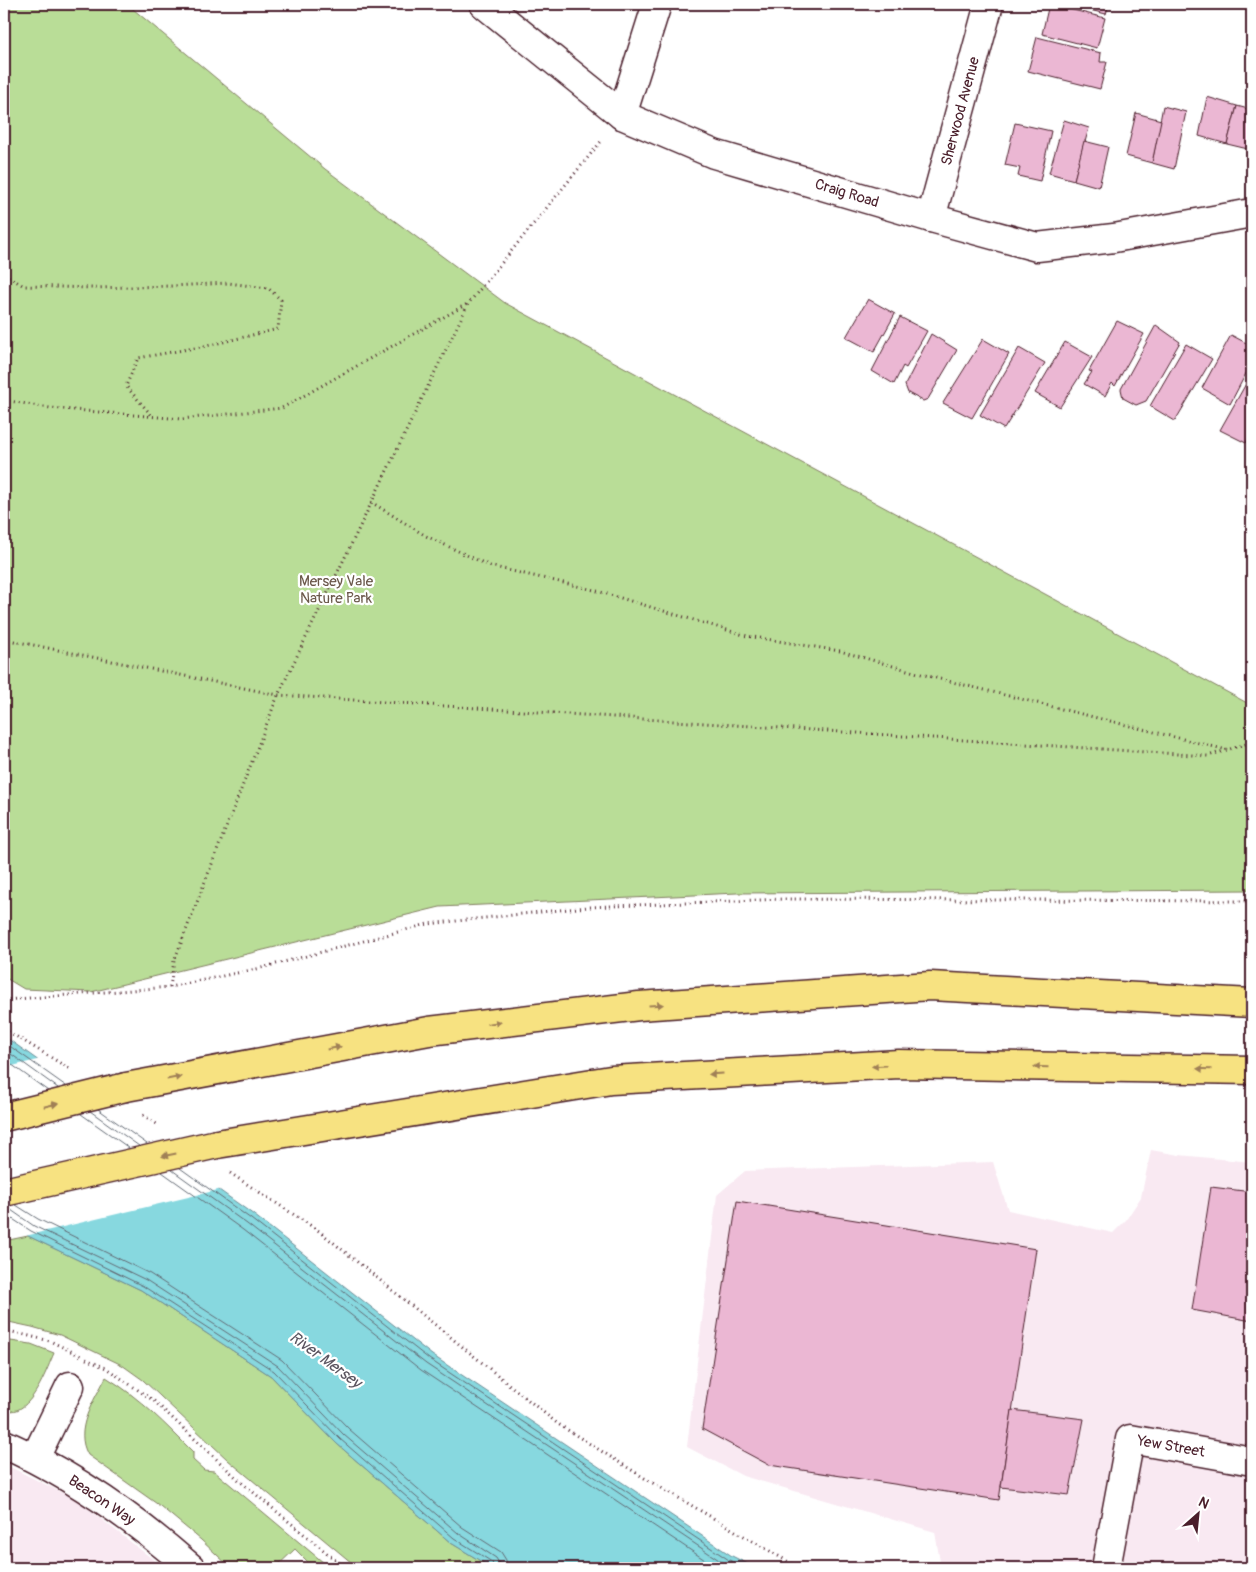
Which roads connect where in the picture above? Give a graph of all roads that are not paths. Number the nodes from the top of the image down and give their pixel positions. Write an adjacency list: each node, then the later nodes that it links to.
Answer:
1 (484, 4): 4 (street, Craig Road)
2 (657, 4): 4 (street)
3 (989, 4): 6 (street, Sherwood Avenue)
4 (622, 115): 6 (street, Craig Road)
5 (1252, 213): 6 (street, Craig Road)
6 (931, 218)
7 (1252, 1003): 9 (highway, one-way to 7, bridge)
8 (1252, 1070): 10 (highway, one-way to 10, bridge)
9 (4, 1116)
10 (4, 1192)
11 (70, 1386): 13 (street)
12 (4, 1444): 13 (street, Beacon Way)
13 (35, 1458): 15 (street, Beacon Way)
14 (1252, 1461): 16 (street, Yew Street)
15 (191, 1568)
16 (1106, 1568)

